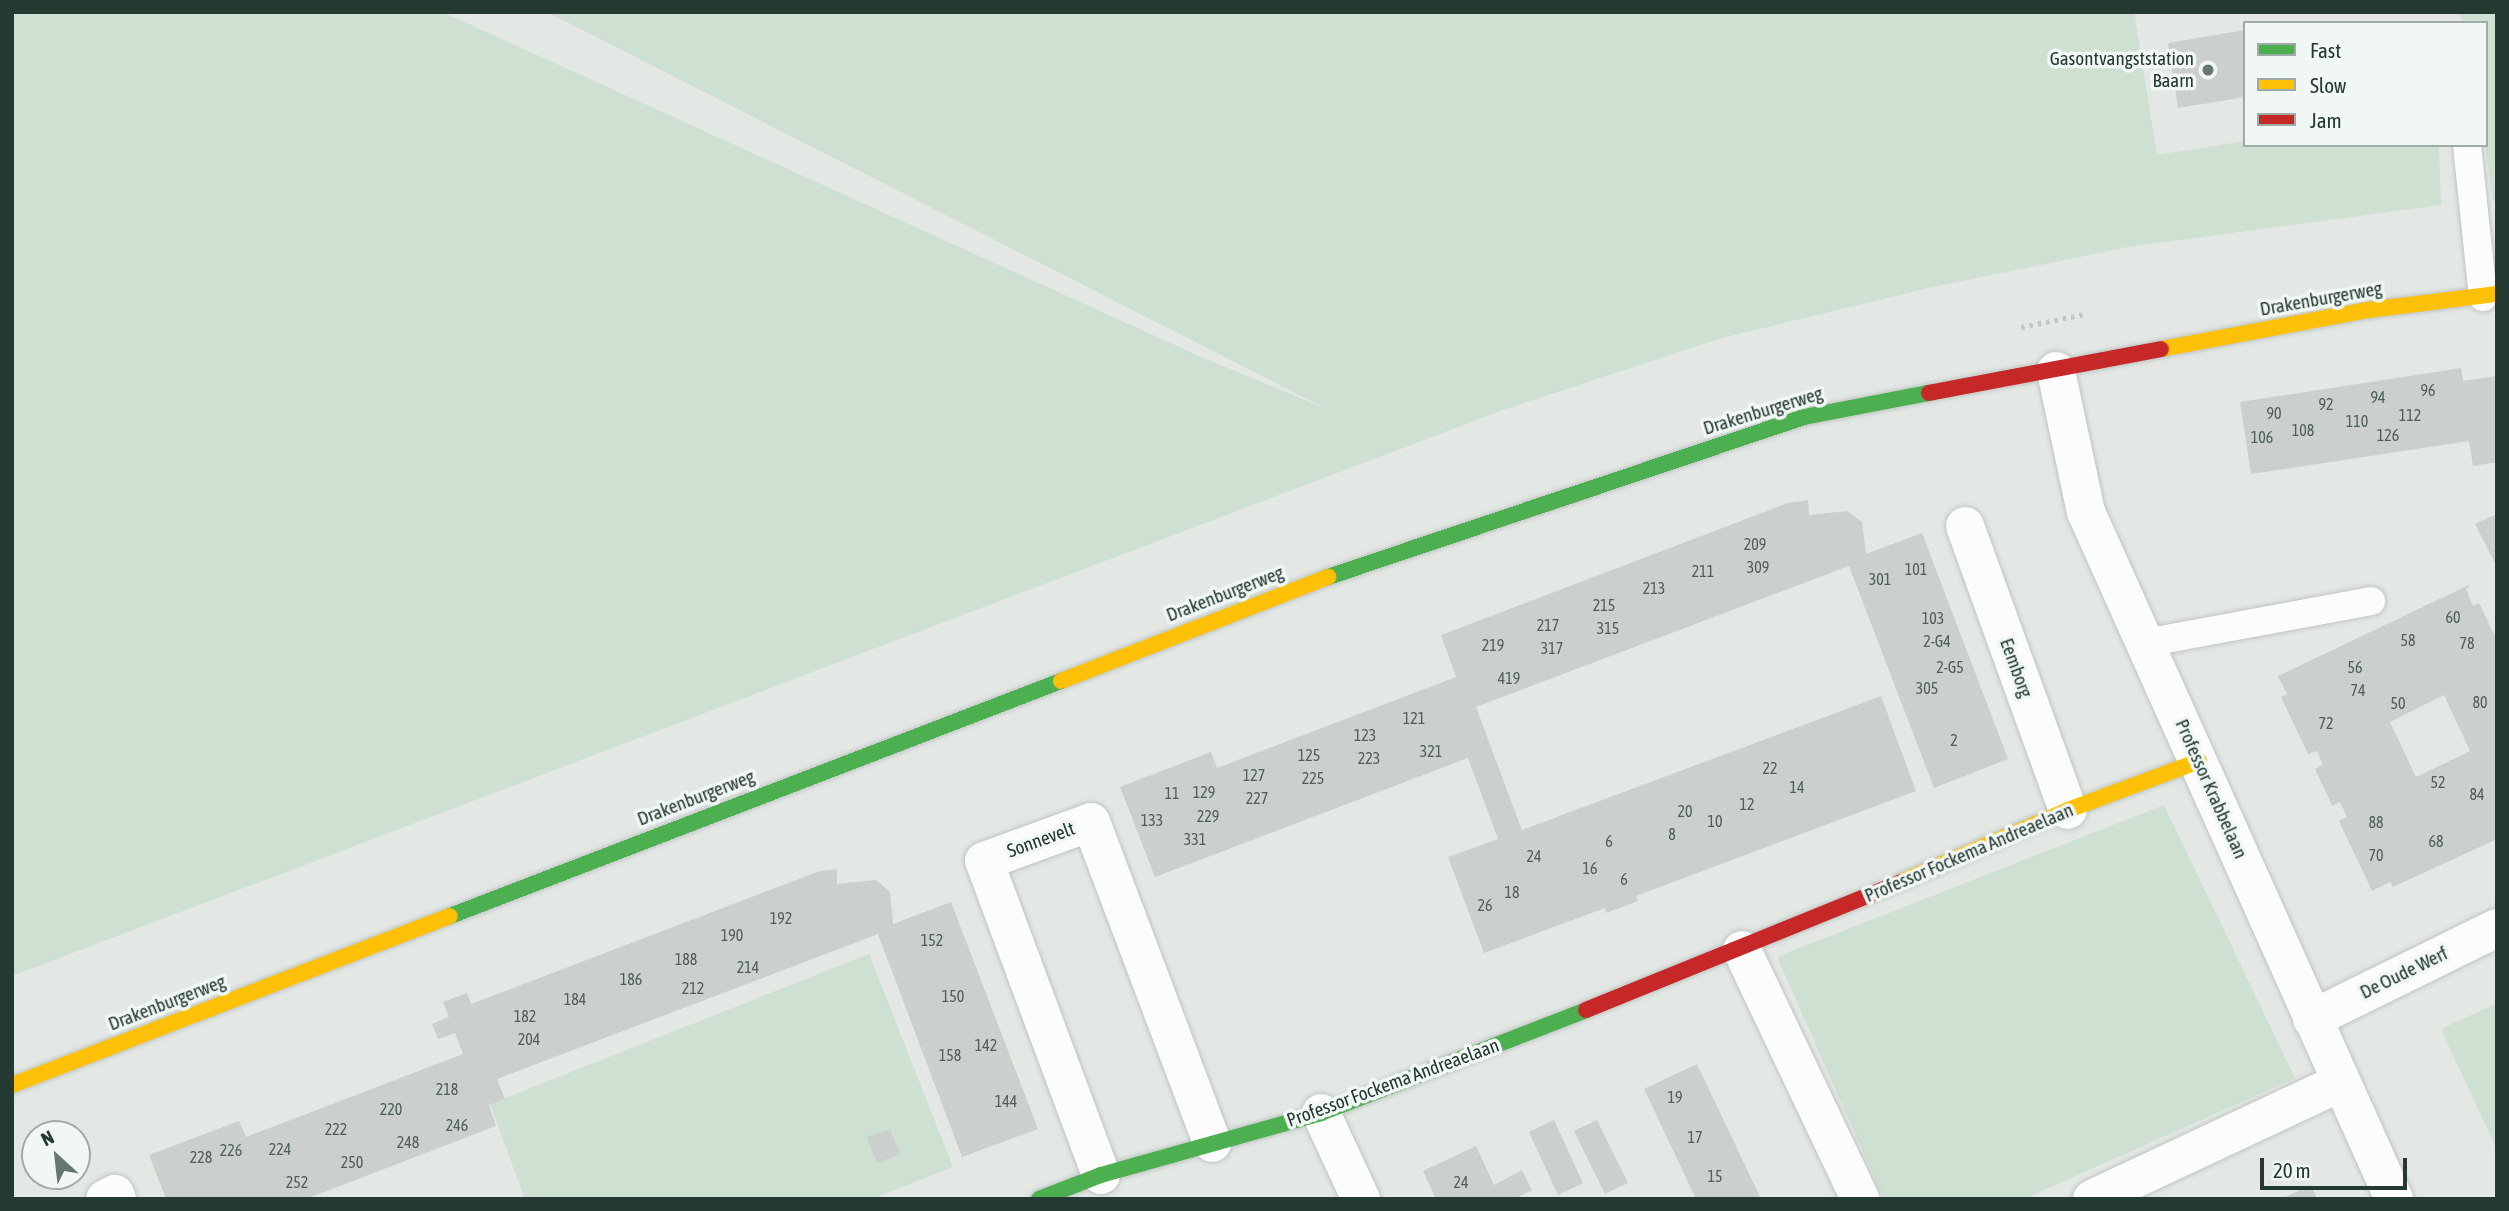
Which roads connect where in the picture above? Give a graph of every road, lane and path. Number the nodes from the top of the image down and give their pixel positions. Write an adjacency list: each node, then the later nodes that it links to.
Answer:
1 (2467, 147): 2 (lane)
2 (2490, 295): 3 (main road, Drakenburgerweg)
3 (2056, 371): 6 (street, Professor Krabbelaan); 13 (main road, Drakenburgerweg)
4 (1965, 526): 8 (street, Eemborg)
5 (2371, 601): 6 (lane)
6 (2145, 643): 7 (street, Professor Krabbelaan)
7 (2199, 761): 8 (main road, Professor Fockema Andreaelaan); 11 (street, Professor Krabbelaan)
8 (2068, 810): 10 (main road, Professor Fockema Andreaelaan)
9 (2497, 928): 11 (street, De Oude Werf)
10 (1742, 950): 14 (main road, Professor Fockema Andreaelaan); 21 (street)
11 (2312, 1019): 12 (street, Professor Krabbelaan)
12 (2340, 1083): 22 (street); 23 (street, Professor Krabbelaan)
13 (12, 1085)
14 (1321, 1113): 15 (main road, Professor Fockema Andreaelaan); 20 (street)
15 (1212, 1143): 16 (main road, Professor Fockema Andreaelaan); 16 (street, Sonnevelt)
16 (1101, 1175): 19 (main road, Professor Fockema Andreaelaan)
17 (105, 1199): 18 (street)
18 (117, 1199)
19 (1039, 1199)
20 (1362, 1199)
21 (1860, 1199)
22 (2092, 1199)
23 (2394, 1199)

